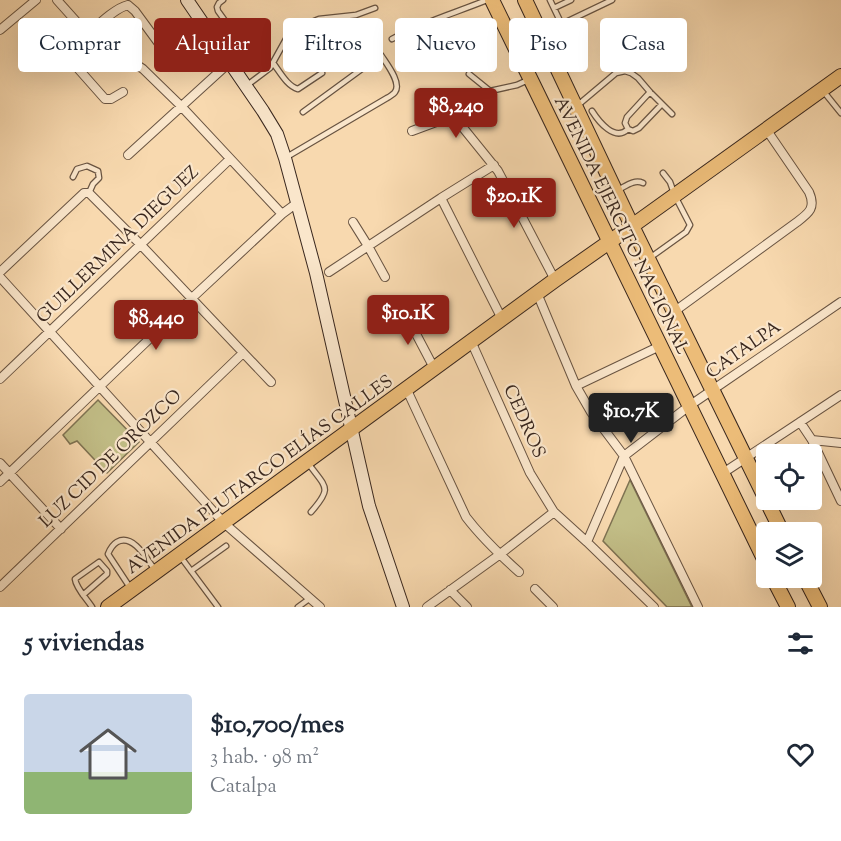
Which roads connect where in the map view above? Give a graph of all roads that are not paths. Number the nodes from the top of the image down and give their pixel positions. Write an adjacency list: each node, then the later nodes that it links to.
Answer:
1 (36, 0): 22 (street)
2 (57, 0): 13 (street)
3 (187, 0): 16 (street)
4 (223, 0): 17 (lane)
5 (487, 0): 24 (lane)
6 (492, 0): 34 (main road, AVENIDA EJERCITO NACIONAL)
7 (525, 0): 18 (main road, AVENIDA EJERCITO NACIONAL)
8 (550, 0): 12 (lane)
9 (571, 0): 12 (lane)
10 (612, 0): 20 (lane)
11 (375, 8): 25 (lane)
12 (554, 8): 19 (lane)
13 (74, 18)
14 (111, 18): 15 (street)
15 (140, 18)
16 (200, 18)
17 (223, 18)
18 (533, 18)
19 (559, 18)
20 (576, 18)
21 (142, 21): 23 (street)
22 (0, 30)
23 (154, 37)
24 (392, 39)
25 (273, 63): 31 (lane); 35 (lane)
26 (142, 68): 40 (street)
27 (81, 72): 37 (street)
28 (216, 72): 40 (street)
29 (237, 72): 35 (street)
30 (559, 72): 41 (main road, AVENIDA EJERCITO NACIONAL)
31 (322, 73)
32 (468, 74): 34 (lane)
33 (841, 76): 36 (main road, AVENIDA PLUTARCO ELÍAS CALLES)
34 (531, 79): 64 (main road, AVENIDA EJERCITO NACIONAL)
35 (246, 86): 50 (street)
36 (822, 90): 44 (lane); 47 (main road, AVENIDA PLUTARCO ELÍAS CALLES)
37 (123, 92)
38 (650, 92): 39 (lane); 41 (lane); 46 (lane)
39 (662, 104): 45 (lane); 46 (lane)
40 (181, 106): 49 (street); 51 (street)
41 (576, 107): 56 (main road, AVENIDA EJERCITO NACIONAL)
42 (592, 111): 46 (lane)
43 (303, 112): 50 (lane)
44 (841, 113)
45 (672, 114)
46 (628, 129)
47 (766, 129): 58 (main road, AVENIDA PLUTARCO ELÍAS CALLES); 77 (street)
48 (412, 131): 52 (street)
49 (128, 155)
50 (285, 158): 60 (street)
51 (230, 159): 61 (street); 65 (street, GUILLERMINA DIEGUEZ)
52 (494, 165): 59 (street); 72 (street)
53 (663, 172): 58 (lane)
54 (73, 177): 57 (lane)
55 (642, 183): 56 (lane)
56 (616, 192): 63 (main road, AVENIDA EJERCITO NACIONAL)
57 (89, 193): 65 (street); 68 (street)
58 (675, 196): 63 (main road, AVENIDA PLUTARCO ELÍAS CALLES); 67 (lane)
59 (441, 198): 66 (street); 78 (street)
60 (297, 202): 61 (street); 93 (street)
61 (282, 214): 74 (street)
62 (353, 222): 66 (street)
63 (632, 226): 64 (main road, AVENIDA PLUTARCO ELÍAS CALLES); 67 (main road, AVENIDA EJERCITO NACIONAL)
64 (609, 242): 72 (main road, AVENIDA PLUTARCO ELÍAS CALLES); 81 (main road, AVENIDA EJERCITO NACIONAL)
65 (141, 245): 74 (street); 79 (street, GUILLERMINA DIEGUEZ)
66 (368, 246): 69 (street); 71 (street)
67 (649, 259): 77 (main road, AVENIDA EJERCITO NACIONAL)
68 (0, 272)
69 (329, 272)
70 (0, 277): 79 (street)
71 (385, 277)
72 (555, 280): 73 (main road, AVENIDA PLUTARCO ELÍAS CALLES)
73 (537, 293): 78 (main road, AVENIDA PLUTARCO ELÍAS CALLES); 86 (street)
74 (192, 298): 82 (street); 87 (street)
75 (841, 302): 89 (street, CATALPA)
76 (404, 311): 83 (street)
77 (675, 311): 89 (main road, AVENIDA EJERCITO NACIONAL)
78 (502, 319): 80 (main road, AVENIDA PLUTARCO ELÍAS CALLES)
79 (49, 332): 84 (street, GUILLERMINA DIEGUEZ); 87 (street)
80 (471, 341): 83 (main road, AVENIDA PLUTARCO ELÍAS CALLES); 106 (street, CEDROS)
81 (660, 346): 86 (street); 91 (main road, AVENIDA EJERCITO NACIONAL)
82 (243, 353): 85 (street); 95 (street, LUZ CID DE OROZCO)
83 (434, 368): 88 (main road, AVENIDA PLUTARCO ELÍAS CALLES)
84 (0, 379)
85 (271, 382)
86 (576, 386): 97 (street)
87 (99, 387): 95 (street); 102 (street)
88 (406, 388): 93 (main road, AVENIDA PLUTARCO ELÍAS CALLES); 114 (street)
89 (713, 390): 91 (street, CATALPA); 98 (main road, AVENIDA EJERCITO NACIONAL)
90 (841, 394): 92 (street)
91 (689, 406): 97 (street, CATALPA); 101 (main road, AVENIDA EJERCITO NACIONAL)
92 (800, 422): 94 (street); 98 (street)
93 (352, 427): 99 (main road, AVENIDA PLUTARCO ELÍAS CALLES); 131 (street)
94 (812, 440): 96 (street); 104 (street)
95 (150, 442): 108 (street); 109 (street, LUZ CID DE OROZCO)
96 (841, 443)
97 (624, 456): 110 (street, CATALPA); 136 (street)
98 (745, 458): 101 (street); 107 (main road, AVENIDA EJERCITO NACIONAL)
99 (307, 461): 105 (lane); 108 (main road, AVENIDA PLUTARCO ELÍAS CALLES)
100 (0, 463): 102 (street)
101 (723, 472): 111 (main road, AVENIDA EJERCITO NACIONAL)
102 (9, 473): 103 (street); 109 (street)
103 (0, 482)
104 (841, 501)
105 (310, 512)
106 (554, 512): 110 (street, CEDROS); 114 (street)
107 (777, 522)
108 (224, 523): 113 (main road, AVENIDA PLUTARCO ELÍAS CALLES); 125 (street)
109 (61, 529): 118 (street, LUZ CID DE OROZCO)
110 (587, 542): 135 (street, CEDROS)
111 (756, 542)
112 (226, 546): 115 (lane)
113 (179, 555): 115 (lane); 116 (main road, AVENIDA PLUTARCO ELÍAS CALLES)
114 (499, 555): 117 (street); 123 (street)
115 (191, 571): 128 (lane)
116 (156, 572): 122 (main road, AVENIDA PLUTARCO ELÍAS CALLES); 122 (lane)
117 (519, 572)
118 (0, 587)
119 (778, 588): 137 (main road)
120 (810, 588): 138 (main road)
121 (535, 589): 134 (street)
122 (132, 590): 127 (main road, AVENIDA PLUTARCO ELÍAS CALLES)
123 (450, 590): 132 (street); 133 (street)
124 (83, 595): 124 (lane); 126 (lane)
125 (309, 598): 129 (lane); 130 (street)
126 (92, 607)
127 (108, 607)
128 (218, 607)
129 (298, 607)
130 (320, 607)
131 (403, 607)
132 (427, 607)
133 (467, 607)
134 (553, 607)
135 (654, 607)
136 (698, 607)
137 (788, 607)
138 (820, 607)

